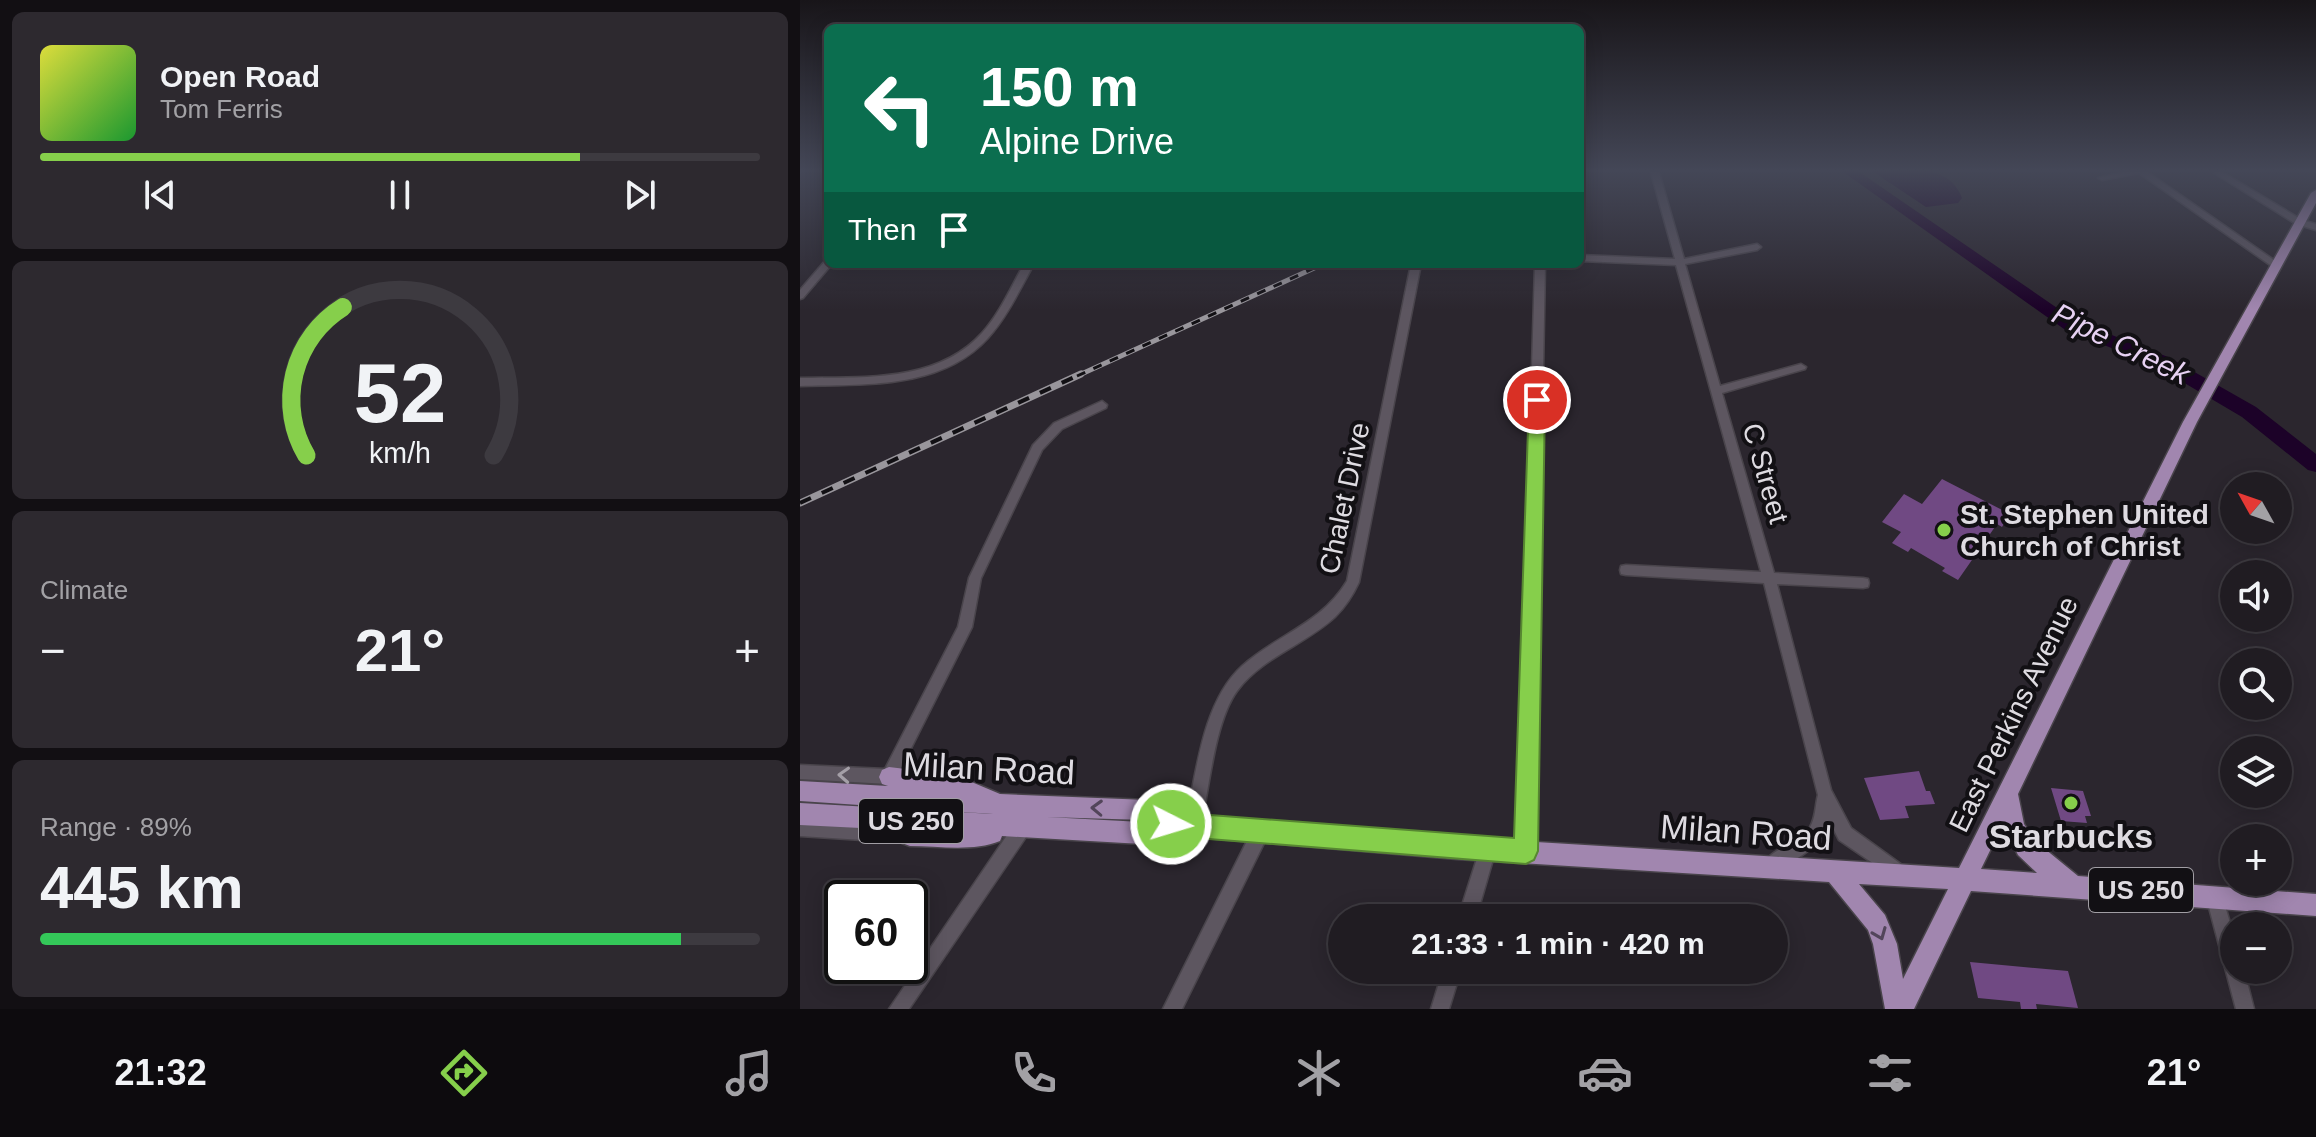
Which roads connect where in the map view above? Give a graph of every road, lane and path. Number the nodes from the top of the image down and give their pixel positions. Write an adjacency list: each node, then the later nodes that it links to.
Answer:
1 (1667, 216): 9 (street, C Street)
2 (2206, 216): 10 (street)
3 (2289, 216): 5 (street)
4 (2302, 216): 5 (main road, East Perkins Avenue)
5 (2299, 222): 6 (street); 10 (main road, East Perkins Avenue)
6 (2316, 227)
7 (1757, 247): 9 (street)
8 (1584, 258): 9 (street)
9 (1680, 262): 18 (street, C Street)
10 (2276, 265): 27 (main road, East Perkins Avenue)
11 (824, 268): 15 (street)
12 (1027, 268): 17 (street)
13 (1415, 268): 30 (street, Chalet Drive)
14 (1540, 268): 36 (street)
15 (800, 296)
16 (1801, 367): 18 (street)
17 (800, 382)
18 (1717, 391): 21 (street, C Street)
19 (1102, 405): 24 (street)
20 (1626, 570): 21 (street)
21 (1769, 579): 22 (street); 26 (street, C Street)
22 (1863, 583)
23 (800, 772): 24 (street, Milan Road, one-way to 23)
24 (889, 777): 28 (main road)
25 (800, 791): 28 (main road, Milan Road / US 250)
26 (1824, 792): 37 (street, C Street); 39 (street, C Street)
27 (2007, 792): 40 (main road, East Perkins Avenue); 41 (main road)
28 (1008, 805): 30 (main road, Milan Road / US 250, one-way to 28)
29 (800, 814): 32 (main road, Milan Road / US 250)
30 (1182, 825): 32 (main road, Milan Road / US 250); 33 (main road, Milan Road / US 250)
31 (800, 828): 34 (street)
32 (1022, 828): 34 (main road); 48 (street)
33 (1261, 831): 35 (main road, Milan Road / US 250); 49 (street)
34 (910, 835)
35 (1488, 849): 36 (main road, Milan Road / US 250); 43 (street)
36 (1526, 851): 37 (main road, Milan Road / US 250)
37 (1762, 867): 38 (main road, Milan Road / US 250)
38 (1835, 872): 39 (main road, Milan Road / US 250); 51 (main road, one-way to 51)
39 (1902, 874): 40 (main road, Milan Road / US 250)
40 (1966, 877): 41 (main road, Milan Road / US 250); 51 (main road, East Perkins Avenue)
41 (2073, 886): 42 (main road, Milan Road / US 250)
42 (2214, 896): 44 (main road, Milan Road / US 250); 45 (street)
43 (1471, 904)
44 (2316, 905)
45 (2220, 918)
46 (1448, 984): 50 (street)
47 (2238, 984): 52 (street)
48 (898, 1009)
49 (1172, 1009)
50 (1440, 1009)
51 (1899, 1009)
52 (2245, 1009)

